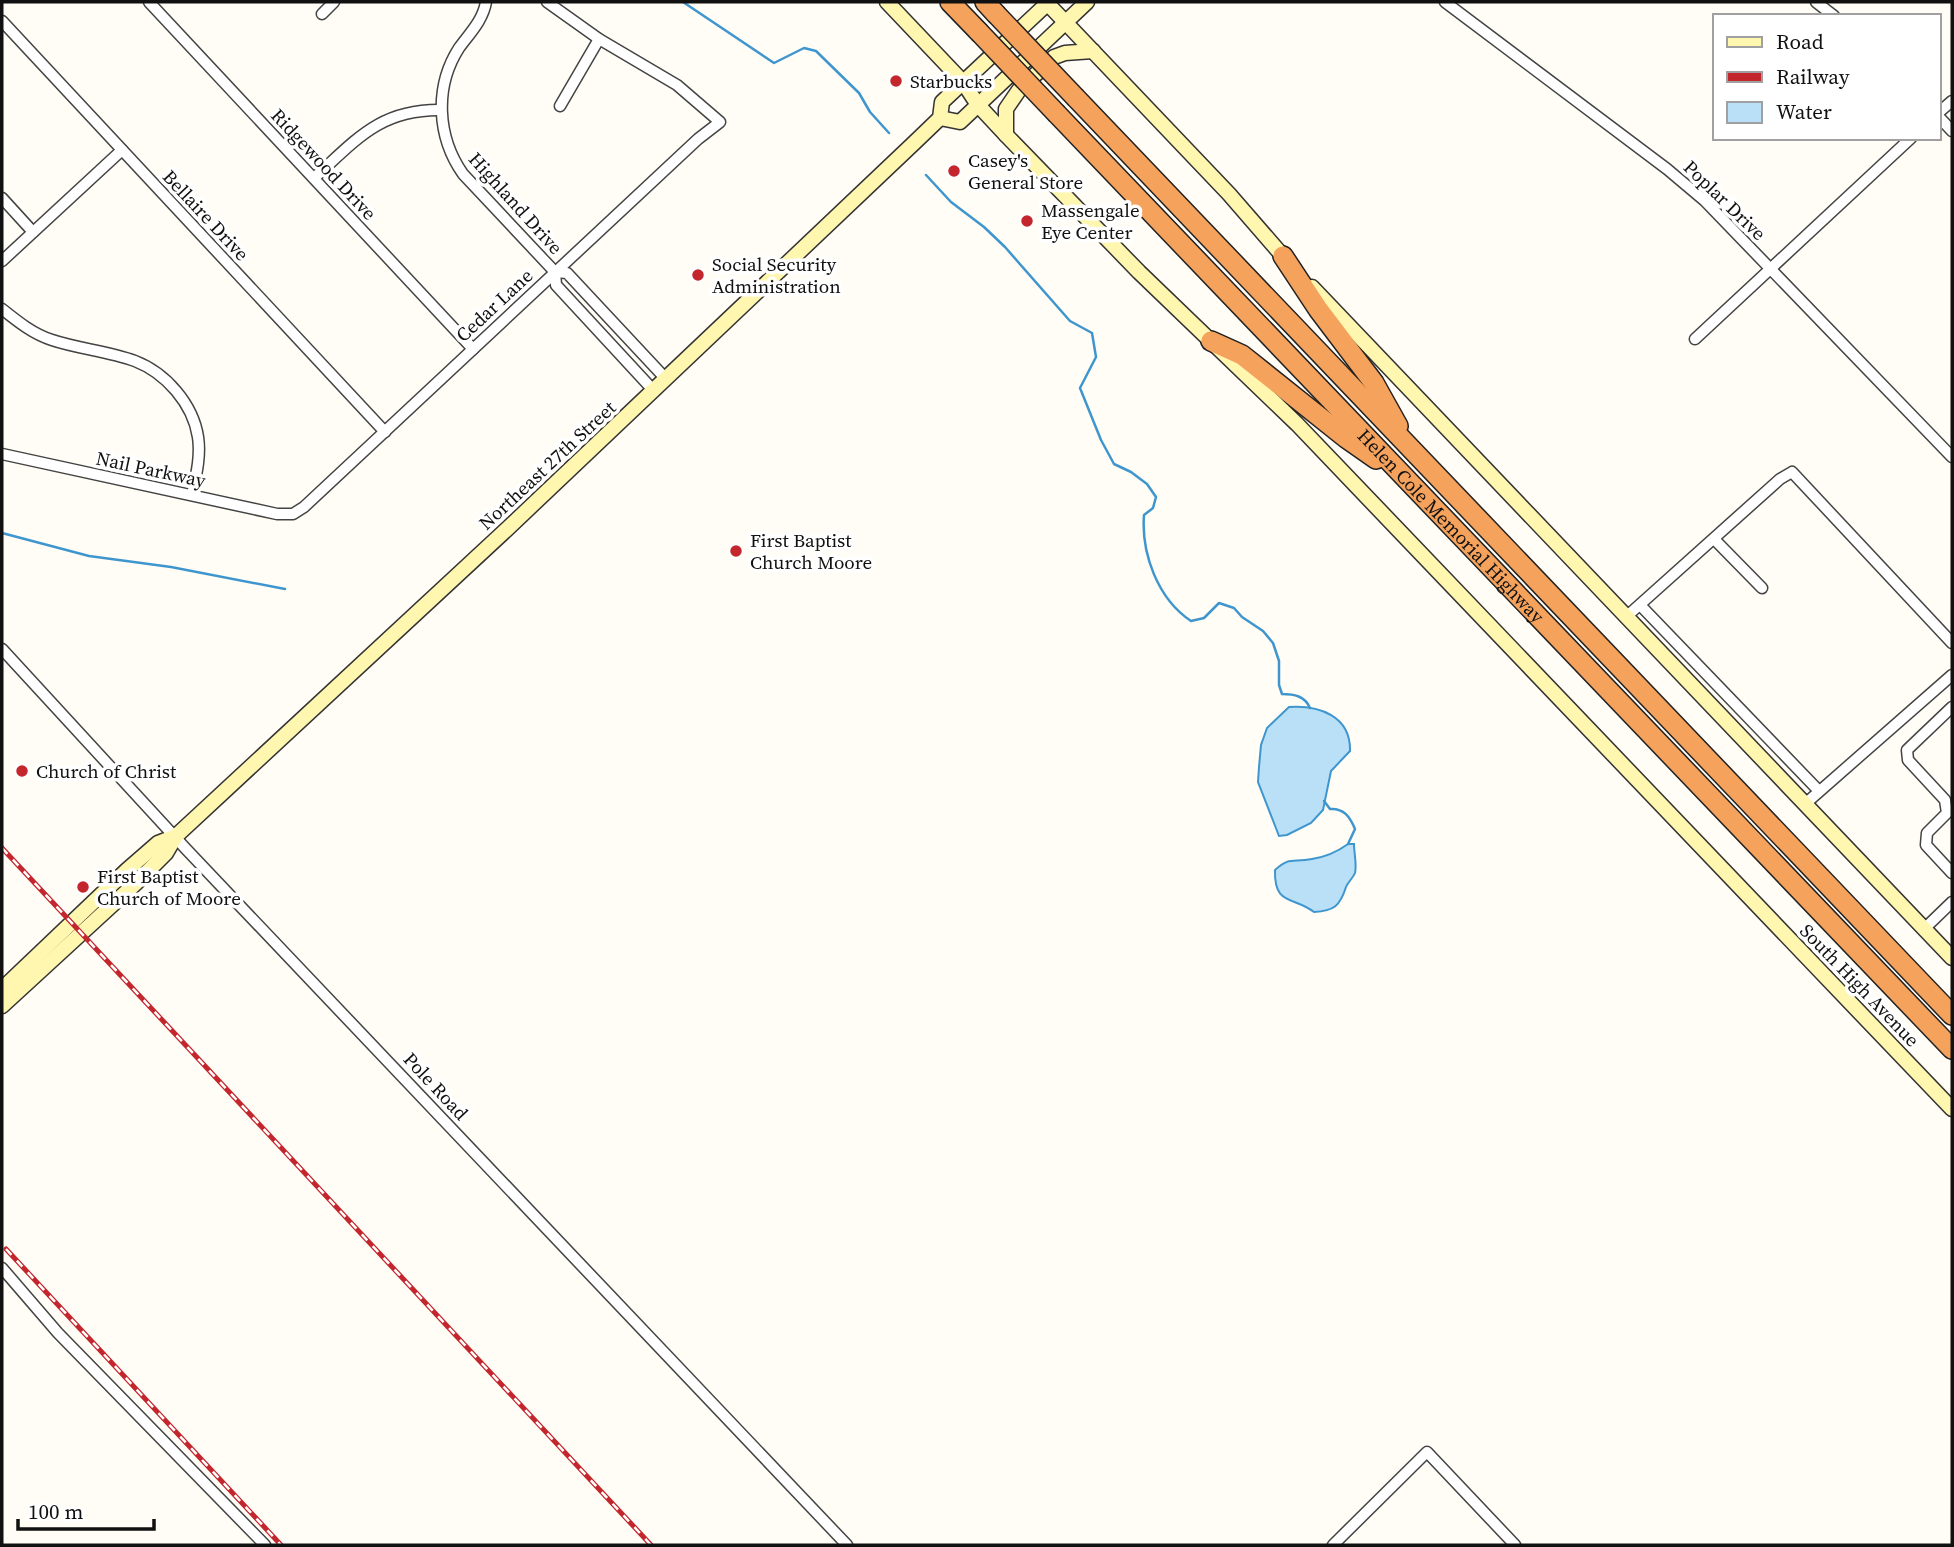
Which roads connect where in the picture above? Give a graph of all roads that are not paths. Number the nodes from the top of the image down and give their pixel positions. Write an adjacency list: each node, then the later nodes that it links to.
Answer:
1 (149, 2): 28 (street, Ridgewood Drive)
2 (334, 2): 12 (street)
3 (486, 2): 21 (street, Highland Drive)
4 (547, 2): 16 (street)
5 (887, 2): 18 (main road, South High Avenue)
6 (950, 2): 45 (highway, Helen Cole Memorial Highway, bridge)
7 (1047, 2): 15 (main road); 18 (main road, Northeast 27th Street)
8 (1087, 2): 15 (main road)
9 (1446, 2): 33 (street, Poplar Drive)
10 (1816, 2): 13 (street)
11 (990, 8): 42 (highway, Helen Cole Memorial Highway, bridge)
12 (322, 13)
13 (1831, 14)
14 (2, 21): 27 (street, Bellaire Drive)
15 (1066, 23): 17 (main road); 19 (main road)
16 (598, 39): 20 (street); 34 (street, Cedar Lane)
17 (1093, 51): 25 (main road); 31 (main road)
18 (963, 82): 19 (main road, South High Avenue); 23 (main road, Northeast 27th Street)
19 (978, 105): 23 (main road); 25 (main road, South High Avenue)
20 (560, 106)
21 (441, 110): 28 (street); 34 (street, Highland Drive)
22 (1940, 116): 24 (street)
23 (940, 118): 39 (main road, Northeast 27th Street)
24 (1952, 131)
25 (1006, 135): 37 (main road, South High Avenue)
26 (1909, 140): 33 (street)
27 (122, 150): 30 (street); 41 (street, Bellaire Drive)
28 (314, 178): 38 (street, Ridgewood Drive)
29 (2, 198): 30 (street)
30 (33, 232): 32 (street)
31 (1283, 256): 42 (highway); 51 (main road)
32 (2, 261)
33 (1770, 267): 36 (street); 44 (street, Poplar Drive)
34 (555, 272): 38 (street, Cedar Lane); 39 (street, Highland Drive); 40 (street, Highland Drive)
35 (2, 309): 46 (street)
36 (1695, 339)
37 (1211, 341): 45 (highway); 67 (main road, South High Avenue)
38 (473, 349): 41 (street, Cedar Lane)
39 (666, 379): 40 (main road, Northeast 27th Street)
40 (654, 391): 58 (main road, Northeast 27th Street)
41 (385, 432): 47 (street, Cedar Lane)
42 (1411, 449): 65 (highway, Helen Cole Memorial Highway)
43 (2, 454): 46 (street, Nail Parkway)
44 (1952, 457)
45 (1413, 486): 66 (highway, Helen Cole Memorial Highway)
46 (192, 495): 47 (street, Nail Parkway)
47 (293, 514)
48 (1714, 538): 49 (street); 50 (street); 52 (street)
49 (1762, 588)
50 (1640, 605): 51 (street); 56 (street)
51 (1626, 617): 57 (main road)
52 (1952, 643)
53 (2, 649): 58 (street, Pole Road)
54 (1952, 675): 56 (street)
55 (1952, 707): 59 (street)
56 (1819, 791): 57 (street)
57 (1810, 810): 61 (main road)
58 (176, 836): 63 (main road, Northeast 27th Street); 64 (main road, Northeast 27th Street); 70 (street, Pole Road)
59 (1952, 873)
60 (1951, 906): 61 (street)
61 (1924, 929): 62 (main road)
62 (1952, 958)
63 (2, 989)
64 (2, 1006)
65 (1952, 1015)
66 (1952, 1049)
67 (1952, 1109)
68 (2, 1268): 69 (street)
69 (265, 1545)
70 (847, 1545)
71 (1333, 1545): 72 (street)
72 (1515, 1545)

